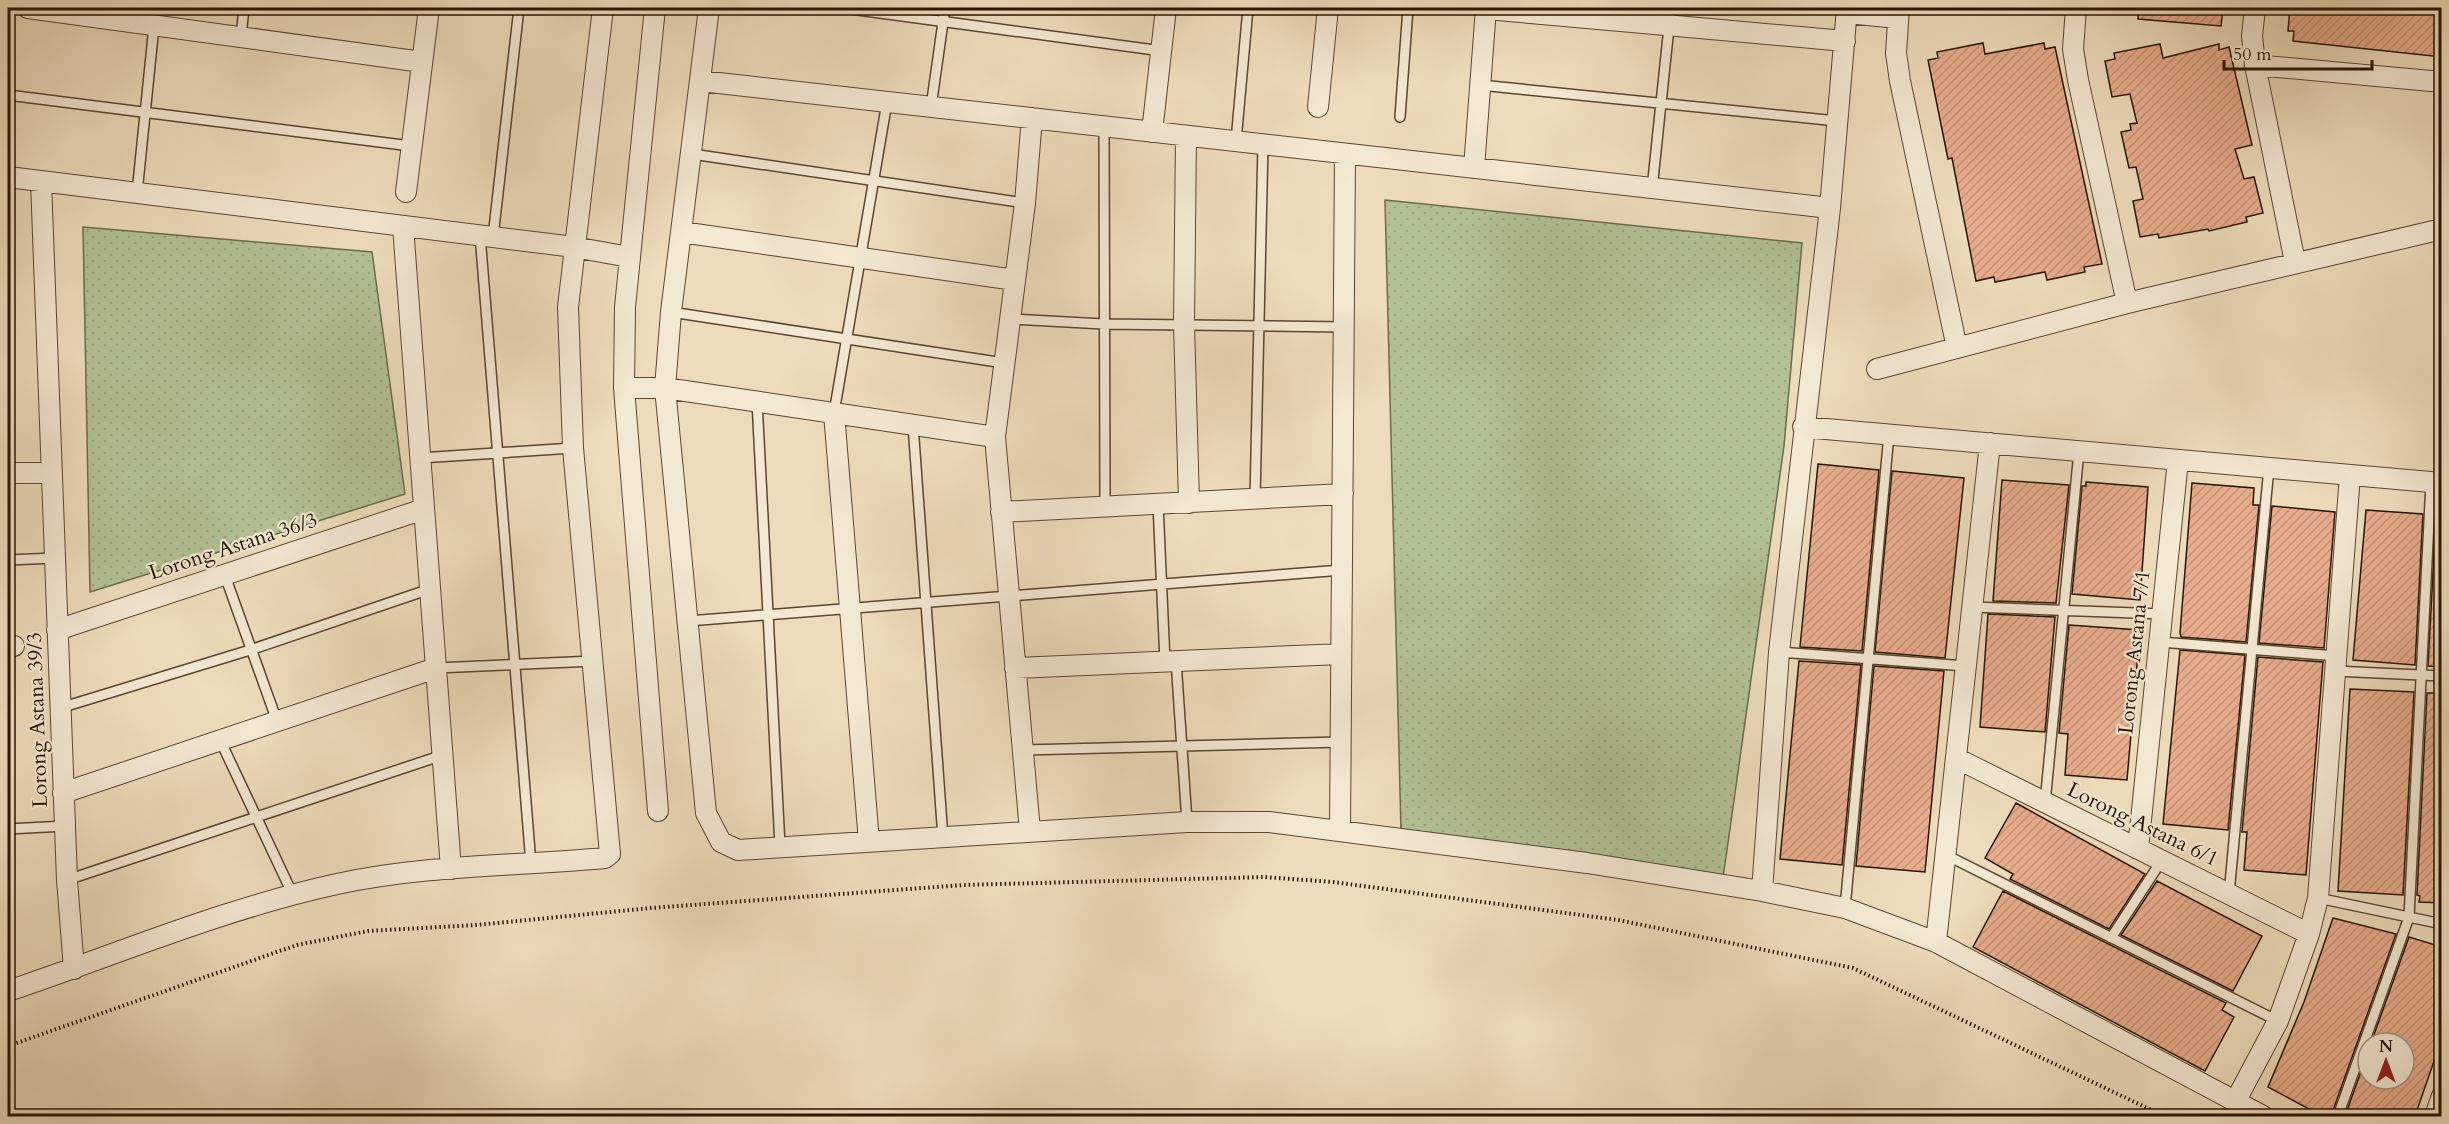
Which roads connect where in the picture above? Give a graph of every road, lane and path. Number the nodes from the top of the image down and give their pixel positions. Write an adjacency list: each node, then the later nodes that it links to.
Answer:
1 (28, 8): 17 (street)
2 (244, 8): 23 (lane)
3 (429, 8): 26 (street)
4 (519, 8): 60 (lane)
5 (603, 8): 61 (street)
6 (655, 8): 62 (street)
7 (709, 8): 28 (street)
8 (843, 8): 21 (lane)
9 (945, 8): 21 (lane)
10 (1167, 8): 25 (street)
11 (1248, 8): 43 (lane)
12 (1328, 8): 35 (street)
13 (1408, 8): 37 (lane)
14 (1486, 8): 20 (street); 30 (street)
15 (2076, 8): 66 (street)
16 (2256, 8): 27 (street)
17 (69, 10): 22 (street)
18 (1847, 10): 19 (street); 24 (street)
19 (1898, 13): 74 (street)
20 (1670, 16): 24 (street); 33 (lane)
21 (943, 21): 25 (lane); 34 (lane)
22 (154, 26): 23 (street); 36 (lane)
23 (241, 36): 26 (street)
24 (1845, 41): 39 (street)
25 (1162, 51): 41 (street)
26 (422, 62): 45 (street)
27 (2255, 65): 29 (street); 64 (street)
28 (701, 81): 32 (street); 46 (street)
29 (2442, 82)
30 (1480, 85): 33 (lane); 48 (street)
31 (8, 95): 36 (lane)
32 (887, 102): 34 (street); 50 (lane)
33 (1660, 105): 39 (lane); 52 (lane)
34 (931, 107): 38 (street)
35 (1318, 107)
36 (145, 113): 45 (lane); 54 (lane)
37 (1400, 117)
38 (1032, 118): 40 (street); 55 (street)
39 (1837, 121): 56 (street)
40 (1104, 126): 41 (street); 69 (lane)
41 (1152, 132): 42 (street)
42 (1186, 136): 43 (street); 70 (street)
43 (1236, 141): 44 (street)
44 (1263, 144): 47 (street); 71 (lane)
45 (411, 146): 53 (street)
46 (692, 154): 50 (lane); 59 (street)
47 (1345, 154): 48 (street); 72 (street)
48 (1474, 168): 52 (street)
49 (8, 177): 51 (street)
50 (873, 180): 55 (lane); 63 (lane)
51 (41, 181): 54 (street); 93 (street, Lorong Astana 39/3)
52 (1652, 189): 56 (street)
53 (406, 192)
54 (137, 193): 57 (street)
55 (1025, 203): 65 (street)
56 (1830, 208): 82 (street)
57 (403, 226): 60 (street); 89 (street)
58 (2442, 230): 64 (street)
59 (681, 232): 63 (street); 67 (street)
60 (487, 236): 61 (street); 88 (lane)
61 (574, 247): 62 (street); 86 (street)
62 (630, 257): 77 (street)
63 (858, 258): 65 (street); 73 (lane)
64 (2295, 262): 66 (street)
65 (1015, 280): 68 (street)
66 (2127, 303): 74 (street)
67 (671, 312): 73 (lane); 78 (street)
68 (1011, 319): 69 (lane); 75 (street)
69 (1104, 324): 70 (lane); 100 (lane)
70 (1184, 324): 71 (lane); 98 (street)
71 (1259, 325): 72 (lane); 97 (lane)
72 (1344, 327): 96 (street)
73 (846, 340): 75 (lane); 80 (lane)
74 (1957, 348): 76 (street)
75 (1004, 363): 84 (street)
76 (1877, 369)
77 (624, 388): 78 (street); 143 (street)
78 (664, 388): 79 (street); 116 (street)
79 (757, 401): 80 (street); 114 (lane)
80 (834, 413): 81 (street); 112 (street)
81 (913, 424): 84 (street); 110 (lane)
82 (1803, 427): 83 (street); 121 (street)
83 (1889, 434): 85 (street); 123 (lane)
84 (995, 437): 102 (street)
85 (1990, 443): 87 (street); 111 (street)
86 (573, 448): 88 (lane); 124 (street)
87 (2079, 451): 90 (street); 113 (lane)
88 (498, 453): 89 (lane); 126 (lane)
89 (420, 458): 101 (street)
90 (2178, 460): 91 (street); 115 (street, Lorong Astana 7/1)
91 (2268, 467): 94 (street); 119 (lane)
92 (8, 473): 93 (street)
93 (51, 473): 103 (street, Lorong Astana 39/3)
94 (2350, 475): 95 (street); 127 (street)
95 (2436, 482): 131 (lane)
96 (1343, 494): 97 (street); 105 (street)
97 (1255, 500): 98 (street)
98 (1189, 503): 99 (street)
99 (1158, 504): 100 (street); 107 (lane)
100 (1105, 507): 102 (street)
101 (424, 509): 106 (street, Lorong Astana 36/3); 108 (street)
102 (1001, 512): 109 (street)
103 (55, 558): 104 (lane); 117 (street, Lorong Astana 39/3)
104 (8, 560)
105 (1342, 570): 107 (lane); 122 (street)
106 (224, 573): 117 (street, Lorong Astana 36/3); 120 (lane)
107 (1162, 585): 109 (lane); 125 (lane)
108 (430, 589): 120 (lane); 129 (street)
109 (1011, 595): 110 (lane); 130 (street)
110 (926, 602): 112 (lane); 150 (lane)
111 (1972, 607): 113 (lane); 128 (street)
112 (849, 608): 114 (lane); 151 (street)
113 (2064, 610): 115 (lane); 142 (lane)
114 (768, 614): 116 (lane); 152 (lane)
115 (2163, 614): 118 (street, Lorong Astana 7/1)
116 (687, 621): 152 (street)
117 (57, 630): 133 (street, Lorong Astana 39/3)
118 (2160, 642): 119 (lane); 153 (street, Lorong Astana 7/1)
119 (2252, 649): 127 (lane); 160 (lane)
120 (250, 650): 133 (lane); 134 (lane)
121 (1779, 652): 123 (lane); 159 (street)
122 (1341, 654): 125 (street); 136 (street)
123 (1868, 659): 128 (lane); 163 (lane)
124 (594, 661): 126 (lane); 156 (street)
125 (1170, 661): 130 (street); 137 (lane)
126 (515, 664): 129 (lane); 156 (lane)
127 (2336, 664): 131 (lane); 162 (street)
128 (1966, 666): 140 (street)
129 (436, 668): 134 (street); 139 (street)
130 (1015, 668): 138 (street)
131 (2421, 675): 132 (lane); 164 (lane)
132 (2442, 676)
133 (60, 708): 141 (street, Lorong Astana 39/3)
134 (277, 721): 135 (street)
135 (220, 740): 141 (street); 144 (lane)
136 (1341, 742): 137 (lane); 148 (street)
137 (1182, 746): 138 (lane); 145 (lane)
138 (1024, 750): 149 (street)
139 (443, 755): 144 (lane); 157 (street)
140 (1956, 758): 142 (street, Lorong Astana 6/1); 154 (street)
141 (63, 793): 146 (street, Lorong Astana 39/3)
142 (2045, 802): 153 (street, Lorong Astana 6/1)
143 (658, 811)
144 (256, 817): 158 (lane); 161 (lane)
145 (1187, 822): 148 (street); 149 (street)
146 (64, 826): 147 (lane); 158 (street, Lorong Astana 39/3)
147 (8, 829)
148 (1340, 830): 159 (street)
149 (1030, 831): 150 (street)
150 (943, 838): 151 (street)
151 (870, 842): 152 (street)
152 (780, 846)
153 (2138, 849): 155 (street, Lorong Astana 6/1)
154 (1946, 855): 167 (lane); 168 (street)
155 (2162, 861): 160 (street, Lorong Astana 6/1); 167 (lane)
156 (531, 864): 157 (street)
157 (451, 869): 161 (street)
158 (67, 880): 169 (street, Lorong Astana 39/3)
159 (1762, 891): 163 (street)
160 (2229, 894): 166 (street, Lorong Astana 6/1)
161 (293, 895): 169 (street)
162 (2318, 898): 164 (lane); 166 (street)
163 (1845, 908): 168 (street)
164 (2409, 917): 165 (lane); 177 (lane)
165 (2442, 924)
166 (2309, 934): 171 (street)
167 (2111, 938): 171 (lane)
168 (1936, 942): 174 (street)
169 (74, 969): 170 (street)
170 (8, 991)
171 (2278, 1020): 174 (street)
172 (8, 1046): 175 (path)
173 (2442, 1096): 178 (street)
174 (2235, 1102): 176 (street)
175 (2164, 1116)
176 (2263, 1116)
177 (2338, 1116)
178 (2435, 1116)

